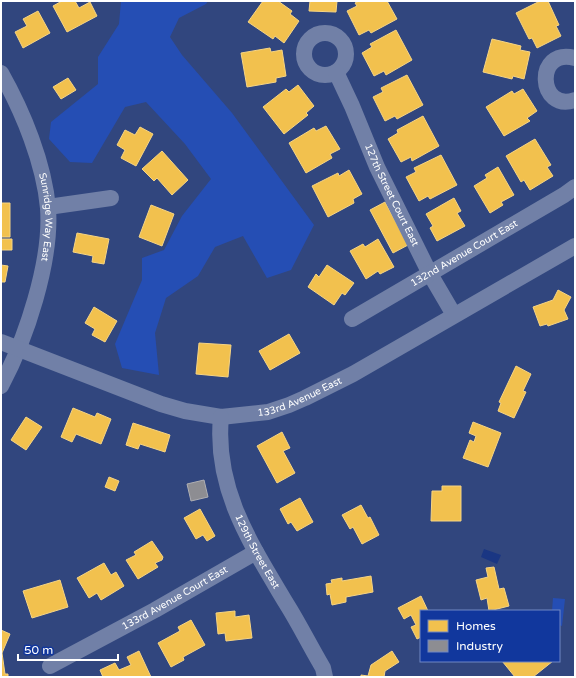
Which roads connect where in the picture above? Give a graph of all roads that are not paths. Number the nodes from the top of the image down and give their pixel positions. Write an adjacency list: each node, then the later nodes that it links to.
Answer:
1 (575, 58): 4 (street)
2 (336, 72): 9 (street, 127th Street Court East)
3 (1, 73): 7 (street, Sunridge Way East)
4 (575, 100)
5 (575, 187): 9 (street, 132nd Avenue Court East)
6 (111, 198): 7 (street)
7 (48, 207): 13 (street, Sunridge Way East)
8 (575, 246): 10 (street, 133rd Avenue East)
9 (430, 274): 10 (street, 127th Street Court East); 11 (street, 132nd Avenue Court East)
10 (454, 315): 15 (street, 133rd Avenue East)
11 (352, 319)
12 (1, 342): 13 (street, 133rd Avenue East)
13 (19, 349): 14 (street, Sunridge Way East); 15 (street, 133rd Avenue East)
14 (1, 386)
15 (221, 417): 16 (street, 129th Street East)
16 (256, 552): 17 (street, 133rd Avenue Court East); 18 (street, 129th Street East)
17 (50, 666)
18 (325, 677)

